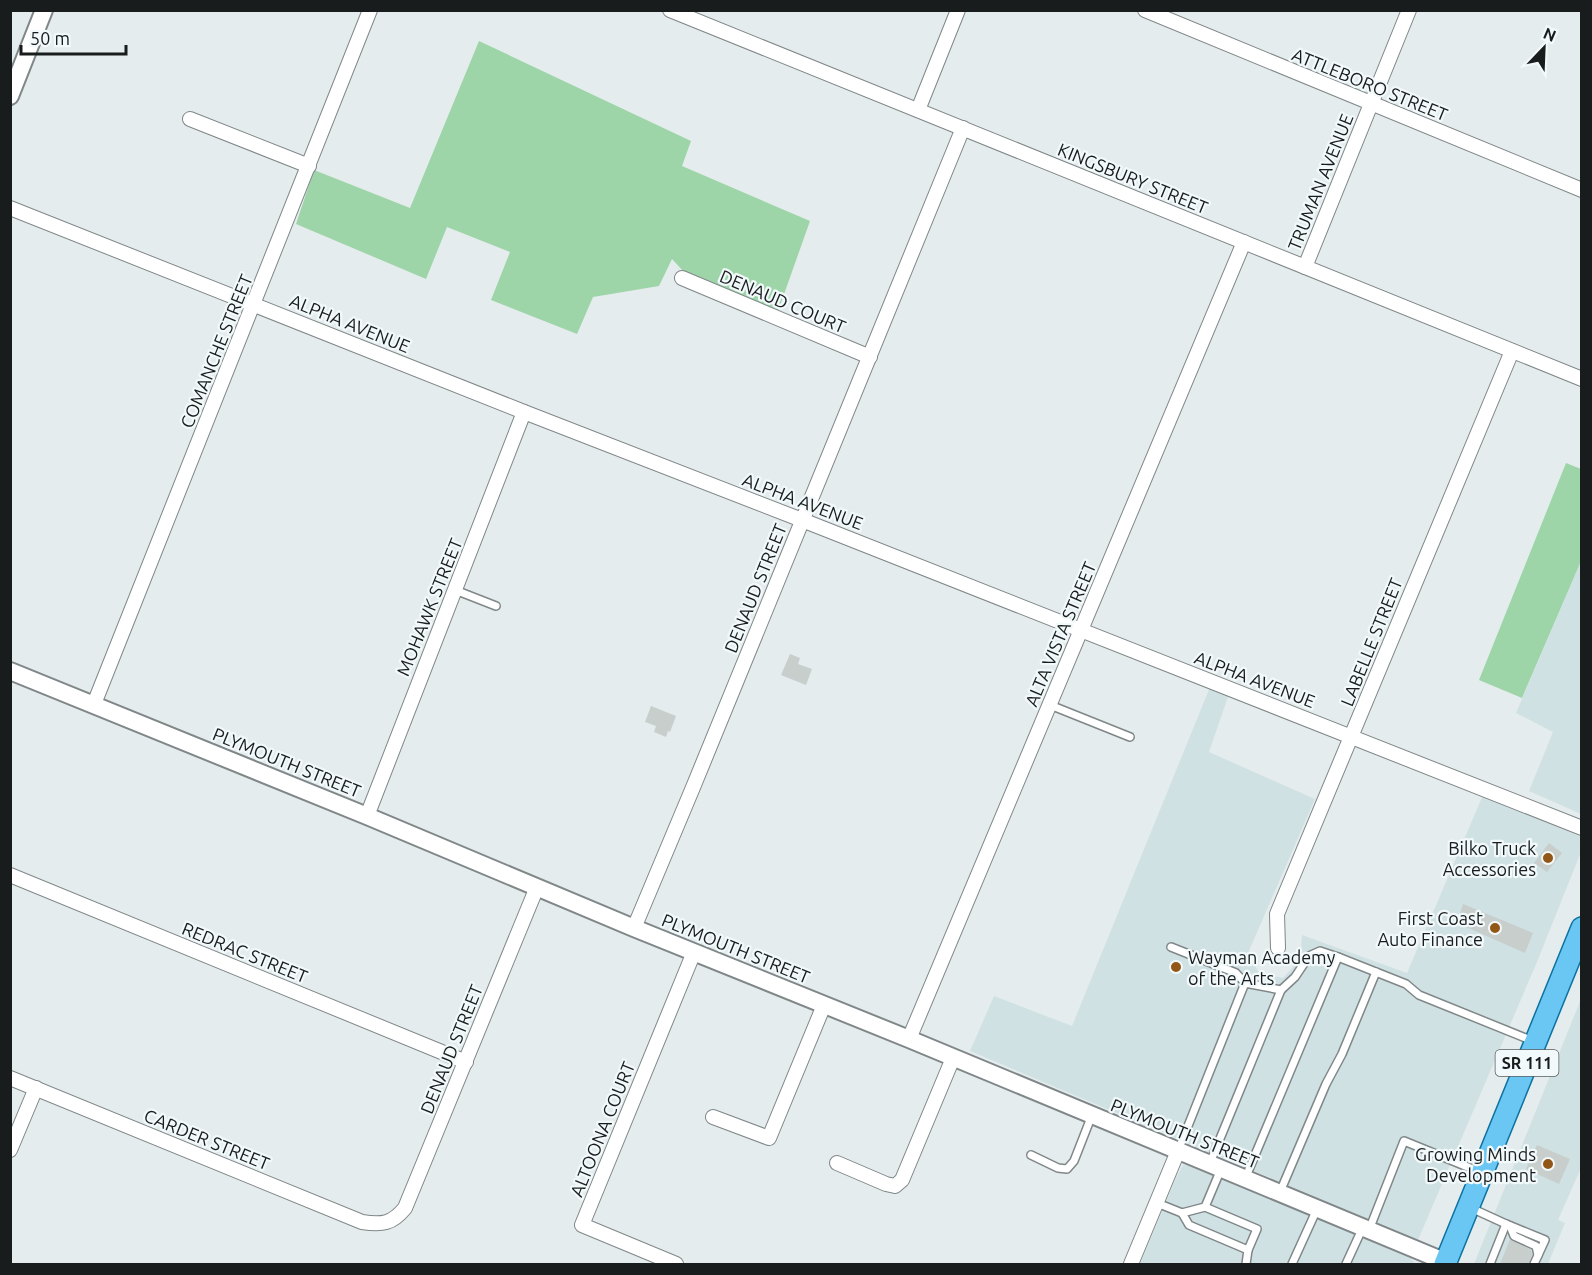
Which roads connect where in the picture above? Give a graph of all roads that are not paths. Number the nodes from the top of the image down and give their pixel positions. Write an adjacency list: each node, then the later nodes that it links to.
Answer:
1 (44, 10): 7 (street)
2 (370, 10): 12 (street, COMANCHE STREET)
3 (670, 10): 9 (street, KINGSBURY STREET)
4 (958, 10): 9 (street)
5 (1145, 10): 8 (street, ATTLEBORO STREET)
6 (1409, 10): 8 (street, TRUMAN AVENUE)
7 (10, 96)
8 (1371, 104): 13 (street, ATTLEBORO STREET); 16 (street, TRUMAN AVENUE)
9 (918, 110): 11 (street, KINGSBURY STREET)
10 (190, 119): 12 (street)
11 (963, 128): 15 (street, KINGSBURY STREET); 20 (street, DENAUD STREET)
12 (309, 166): 18 (street, COMANCHE STREET)
13 (1581, 190)
14 (10, 208): 18 (street, ALPHA AVENUE)
15 (1244, 242): 16 (street, KINGSBURY STREET); 26 (street, ALTA VISTA STREET)
16 (1305, 267): 19 (street, KINGSBURY STREET)
17 (682, 279): 20 (street, DENAUD COURT)
18 (254, 304): 22 (street, ALPHA AVENUE); 28 (street, COMANCHE STREET)
19 (1512, 351): 21 (street, KINGSBURY STREET); 31 (street, LABELLE STREET)
20 (870, 357): 23 (street, DENAUD STREET)
21 (1581, 379)
22 (524, 412): 23 (street, ALPHA AVENUE); 24 (street, MOHAWK STREET)
23 (802, 520): 26 (street, ALPHA AVENUE); 36 (street, DENAUD STREET)
24 (455, 590): 25 (lane); 32 (street, MOHAWK STREET)
25 (496, 606)
26 (1082, 631): 29 (street, ALTA VISTA STREET); 31 (street, ALPHA AVENUE)
27 (10, 671): 28 (street, PLYMOUTH STREET)
28 (94, 704): 32 (street, PLYMOUTH STREET)
29 (1050, 705): 30 (lane); 46 (street, ALTA VISTA STREET)
30 (1130, 737)
31 (1352, 737): 33 (street, ALPHA AVENUE); 39 (street, LABELLE STREET)
32 (367, 816): 35 (street, PLYMOUTH STREET)
33 (1581, 828)
34 (10, 875): 49 (street, REDRAC STREET)
35 (537, 887): 36 (street, PLYMOUTH STREET); 49 (street, DENAUD STREET)
36 (634, 928): 40 (street, PLYMOUTH STREET)
37 (1581, 928): 47 (main road, SR 111)
38 (1171, 947): 43 (lane)
39 (1278, 948)
40 (694, 952): 45 (street, PLYMOUTH STREET); 72 (street, ALTOONA COURT)
41 (1338, 957): 42 (lane); 44 (lane); 60 (lane)
42 (1376, 972): 47 (lane); 61 (lane)
43 (1245, 983): 44 (lane); 55 (lane)
44 (1281, 990): 58 (lane)
45 (824, 1005): 46 (street, PLYMOUTH STREET); 53 (street)
46 (909, 1039): 48 (street, PLYMOUTH STREET)
47 (1535, 1042): 59 (main road, SR 111)
48 (953, 1058): 52 (street, PLYMOUTH STREET); 57 (street)
49 (466, 1062): 67 (street, DENAUD STREET)
50 (10, 1078): 51 (street, CARDER STREET)
51 (36, 1088): 54 (street); 67 (street, CARDER STREET)
52 (1092, 1115): 55 (street, PLYMOUTH STREET); 56 (lane)
53 (713, 1118)
54 (10, 1150)
55 (1178, 1150): 58 (street, PLYMOUTH STREET); 62 (street)
56 (1031, 1155)
57 (837, 1163)
58 (1216, 1166): 60 (street, PLYMOUTH STREET); 64 (lane)
59 (1482, 1173): 63 (main road, SR 111); 69 (lane)
60 (1245, 1179): 61 (street, PLYMOUTH STREET)
61 (1279, 1192): 65 (street, PLYMOUTH STREET)
62 (1157, 1203): 66 (lane); 73 (street)
63 (1468, 1206): 68 (lane); 71 (main road, SR 111)
64 (1205, 1207): 66 (lane); 70 (lane)
65 (1317, 1208): 69 (street, PLYMOUTH STREET); 75 (lane)
66 (1182, 1213): 70 (lane)
67 (392, 1220)
68 (1508, 1225): 77 (lane); 78 (lane)
69 (1366, 1228): 71 (street, PLYMOUTH STREET); 76 (lane)
70 (1248, 1250): 74 (lane)
71 (1446, 1263)
72 (676, 1264)
73 (1131, 1264)
74 (1246, 1264)
75 (1292, 1264)
76 (1346, 1264)
77 (1490, 1264)
78 (1534, 1264)

